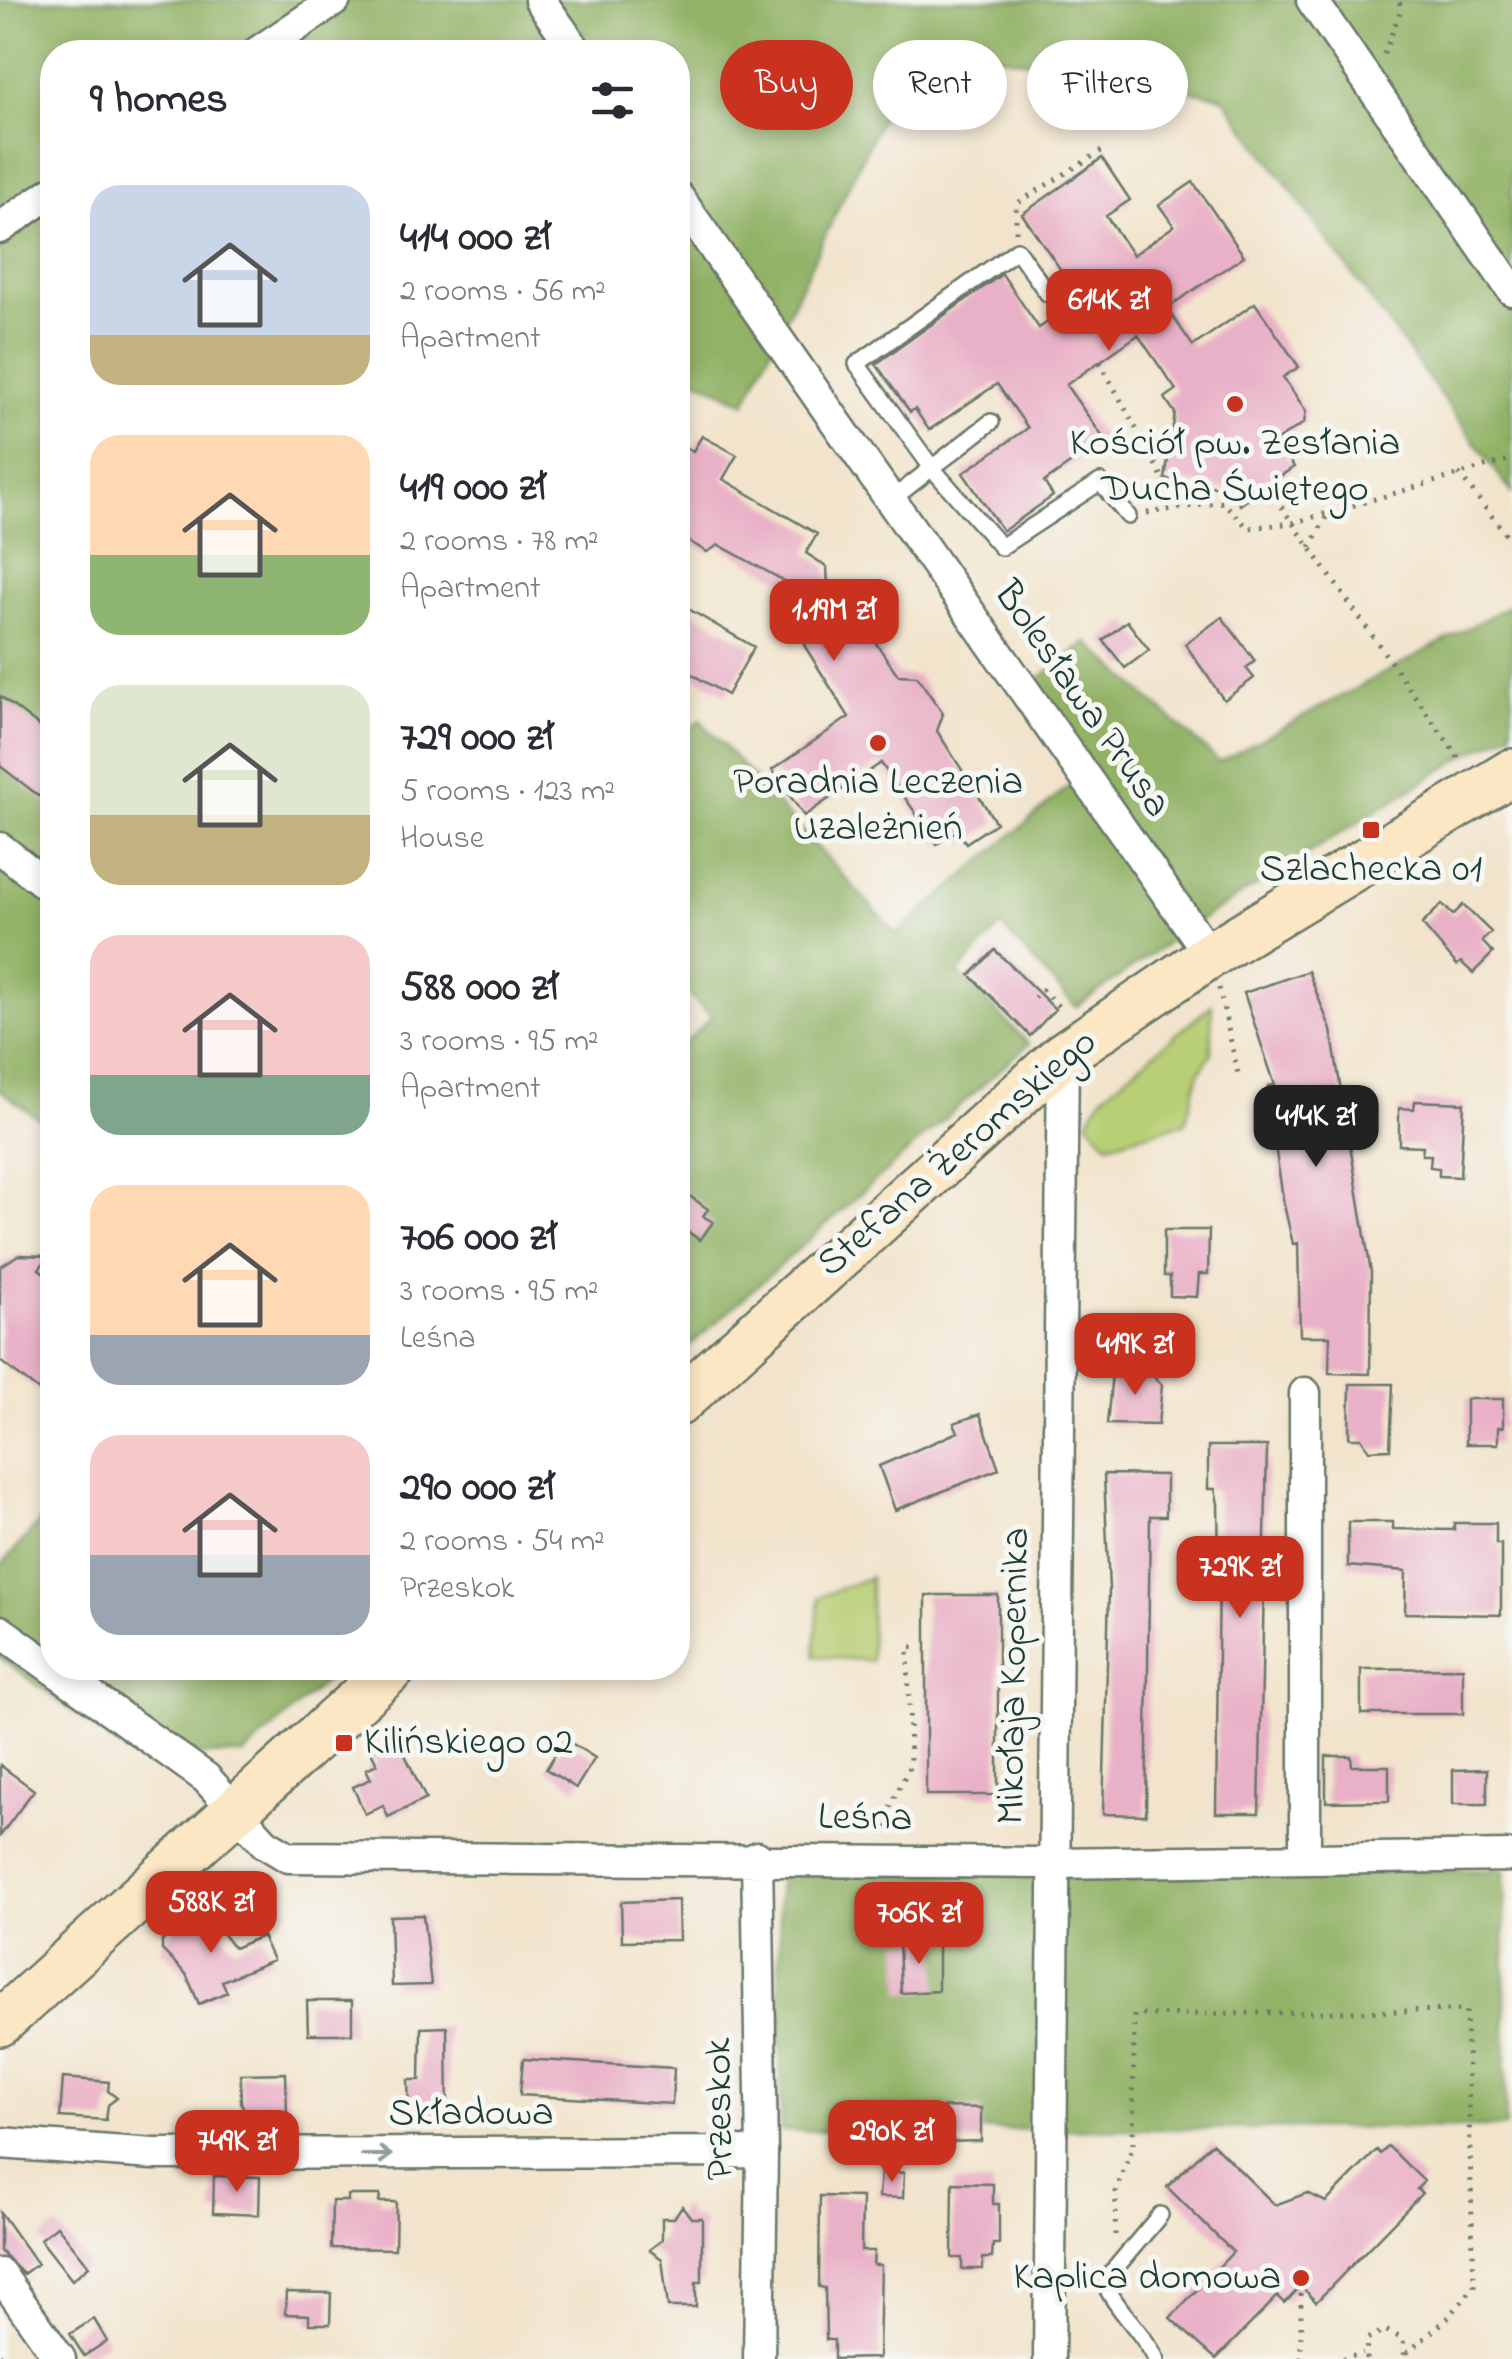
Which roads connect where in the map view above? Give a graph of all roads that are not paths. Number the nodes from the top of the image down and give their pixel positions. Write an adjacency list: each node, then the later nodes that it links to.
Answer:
1 (335, 0): 4 (street)
2 (540, 0): 5 (street)
3 (1312, 0): 9 (street)
4 (276, 40)
5 (568, 40)
6 (40, 200): 8 (street)
7 (690, 214): 13 (street, Bolesława Prusa)
8 (0, 228)
9 (1512, 290)
10 (1048, 294): 12 (lane)
11 (991, 422): 12 (lane)
12 (932, 468): 13 (lane); 14 (lane)
13 (891, 500): 18 (street, Bolesława Prusa)
14 (1128, 516)
15 (1512, 772): 18 (main road, Stefana Żeromskiego)
16 (0, 848): 17 (street)
17 (40, 880)
18 (1214, 965): 19 (main road, Stefana Żeromskiego)
19 (1066, 1036): 20 (main road, Stefana Żeromskiego); 30 (street, Mikołaja Kopernika)
20 (690, 1383)
21 (1305, 1392): 27 (street)
22 (0, 1631): 23 (street, Leśna)
23 (40, 1660)
24 (69, 1680): 26 (street, Leśna)
25 (381, 1680): 26 (main road)
26 (236, 1810): 29 (street, Leśna); 31 (main road)
27 (1306, 1856): 28 (street, Leśna); 30 (street, Leśna)
28 (1512, 1856)
29 (756, 1858): 30 (street, Leśna); 33 (street, Przeskok)
30 (1052, 1862): 38 (street, Mikołaja Kopernika)
31 (0, 2023)
32 (0, 2143): 33 (street, Składowa, one-way to 33)
33 (762, 2152): 37 (street, Przeskok)
34 (1160, 2215): 39 (lane)
35 (0, 2274): 36 (street)
36 (60, 2359)
37 (759, 2359)
38 (1050, 2359)
39 (1156, 2359)

